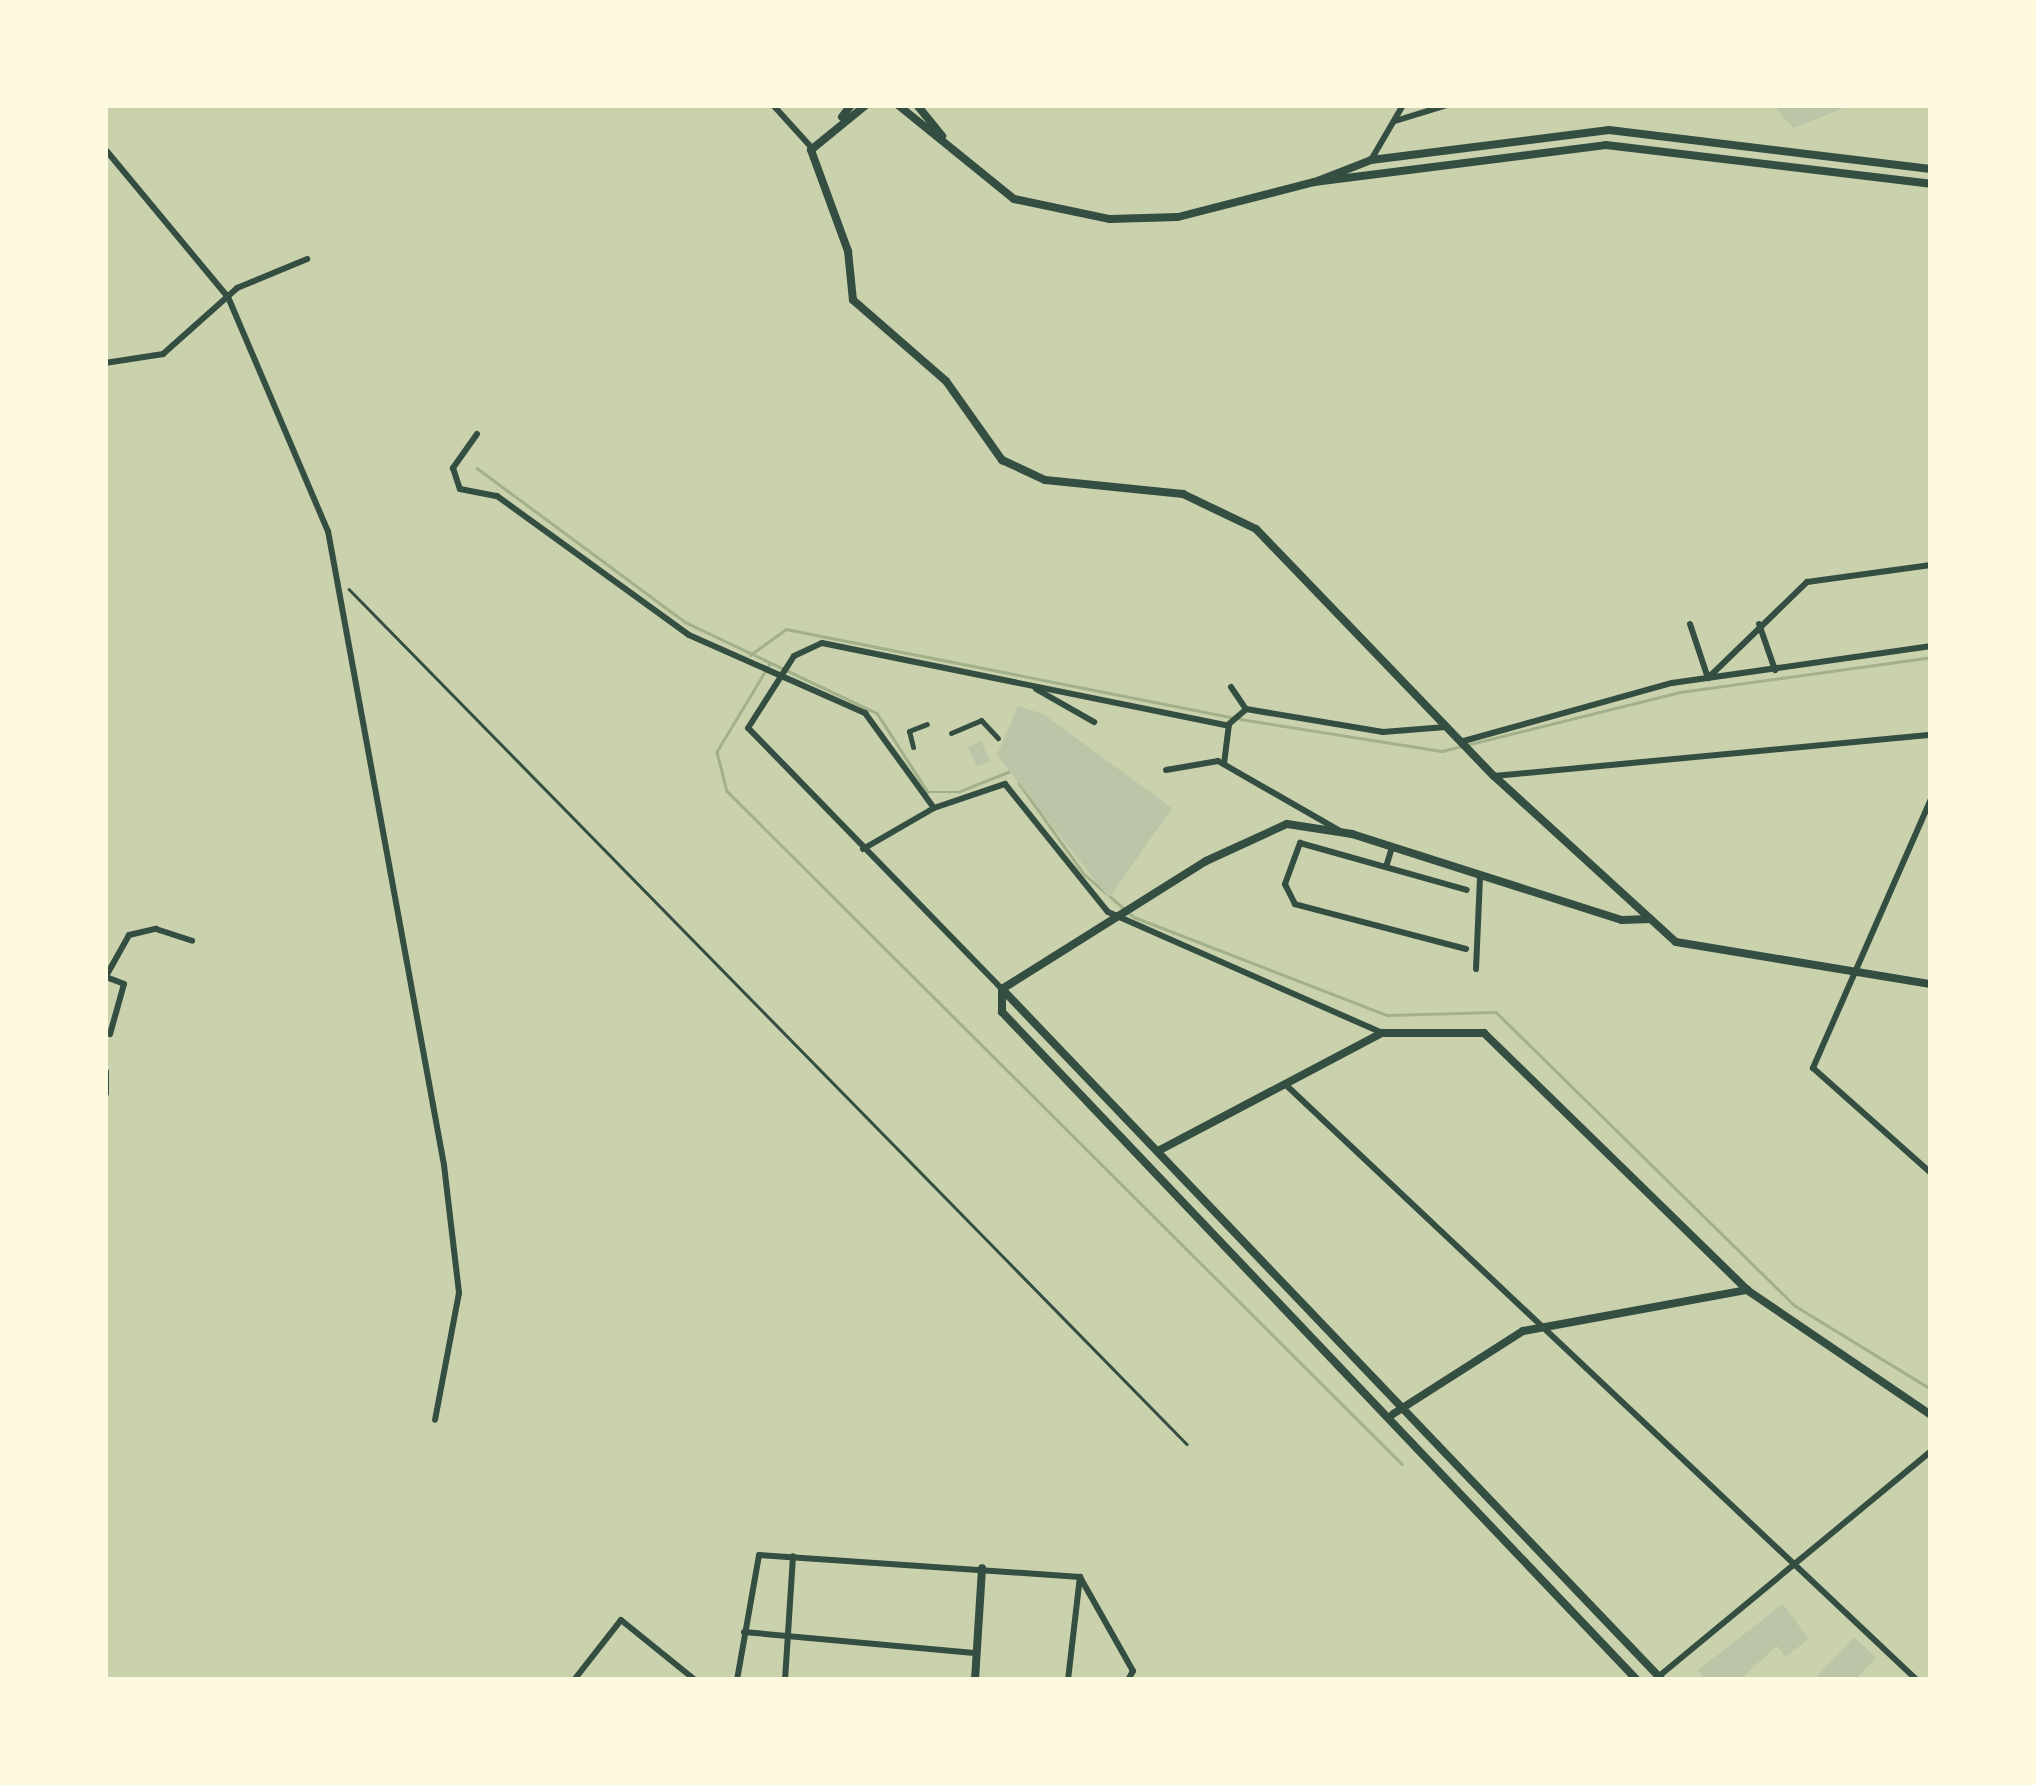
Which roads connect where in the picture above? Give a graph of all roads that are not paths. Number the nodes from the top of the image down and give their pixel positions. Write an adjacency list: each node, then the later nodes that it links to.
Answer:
1 (773, 105): 11 (street)
2 (851, 105): 9 (street)
3 (866, 105): 9 (street)
4 (898, 105): 10 (street)
5 (917, 105): 10 (street)
6 (1403, 105): 8 (street)
7 (1447, 105): 8 (street)
8 (1393, 122): 14 (street)
9 (836, 125): 11 (street)
10 (944, 140): 17 (street)
11 (812, 148): 36 (street)
12 (105, 149): 20 (street)
13 (1795, 153): 14 (street); 15 (street); 16 (street)
14 (1371, 160): 17 (street)
15 (1792, 168): 17 (street); 18 (street)
16 (1931, 169)
17 (1314, 182)
18 (1931, 184)
19 (307, 258): 20 (street)
20 (228, 297): 21 (street); 74 (street)
21 (105, 363)
22 (476, 434): 27 (street)
23 (1931, 565): 24 (street)
24 (1759, 622): 28 (street); 29 (street)
25 (1690, 624): 29 (street)
26 (1931, 646): 28 (street)
27 (776, 669): 30 (street); 46 (street); 49 (street)
28 (1775, 670): 29 (street)
29 (1708, 678): 40 (street)
30 (1030, 686): 33 (street); 34 (street)
31 (1231, 686): 32 (street)
32 (1246, 709): 33 (street); 36 (street)
33 (1232, 720): 42 (street)
34 (1094, 722)
35 (927, 724): 41 (street)
36 (1446, 728): 40 (street)
37 (951, 734): 39 (street)
38 (1931, 735): 44 (street)
39 (998, 738)
40 (1460, 742): 44 (street)
41 (913, 746)
42 (1224, 764): 43 (street); 47 (street)
43 (1166, 770)
44 (1494, 776): 54 (street)
45 (1931, 799): 58 (street)
46 (934, 808): 49 (street); 53 (street)
47 (1341, 831): 48 (street); 53 (street)
48 (1392, 848): 50 (street); 51 (street)
49 (863, 849): 61 (street)
50 (1386, 867): 52 (street); 56 (street)
51 (1480, 878): 54 (street); 57 (street)
52 (1466, 890)
53 (1121, 913): 61 (street); 62 (street)
54 (1650, 919): 58 (street)
55 (192, 941): 59 (street)
56 (1466, 949)
57 (1476, 970)
58 (1848, 970): 60 (street); 68 (street)
59 (106, 978): 63 (street)
60 (1931, 984)
61 (1002, 989): 67 (street); 72 (street)
62 (1382, 1033): 65 (street); 69 (street)
63 (110, 1034)
64 (105, 1072): 66 (street)
65 (1286, 1085): 67 (street); 70 (street)
66 (105, 1093)
67 (1158, 1151): 71 (street)
68 (1931, 1173)
69 (1747, 1290): 70 (street); 73 (street)
70 (1543, 1326): 71 (street); 77 (street)
71 (1406, 1406): 72 (street); 83 (street)
72 (1393, 1414): 91 (street)
73 (1931, 1416)
74 (435, 1420)
75 (1931, 1450): 77 (street)
76 (794, 1556): 78 (street); 80 (street); 81 (street)
77 (1794, 1563): 83 (street); 92 (street)
78 (982, 1568): 79 (street); 82 (street)
79 (1080, 1578): 89 (street); 90 (street)
80 (744, 1632): 81 (street); 86 (street)
81 (788, 1636): 82 (street); 87 (street)
82 (977, 1653): 88 (street)
83 (1660, 1678)
84 (574, 1680): 85 (street)
85 (695, 1680)
86 (736, 1680)
87 (785, 1680)
88 (975, 1680)
89 (1068, 1680)
90 (1128, 1680)
91 (1637, 1680)
92 (1917, 1680)

